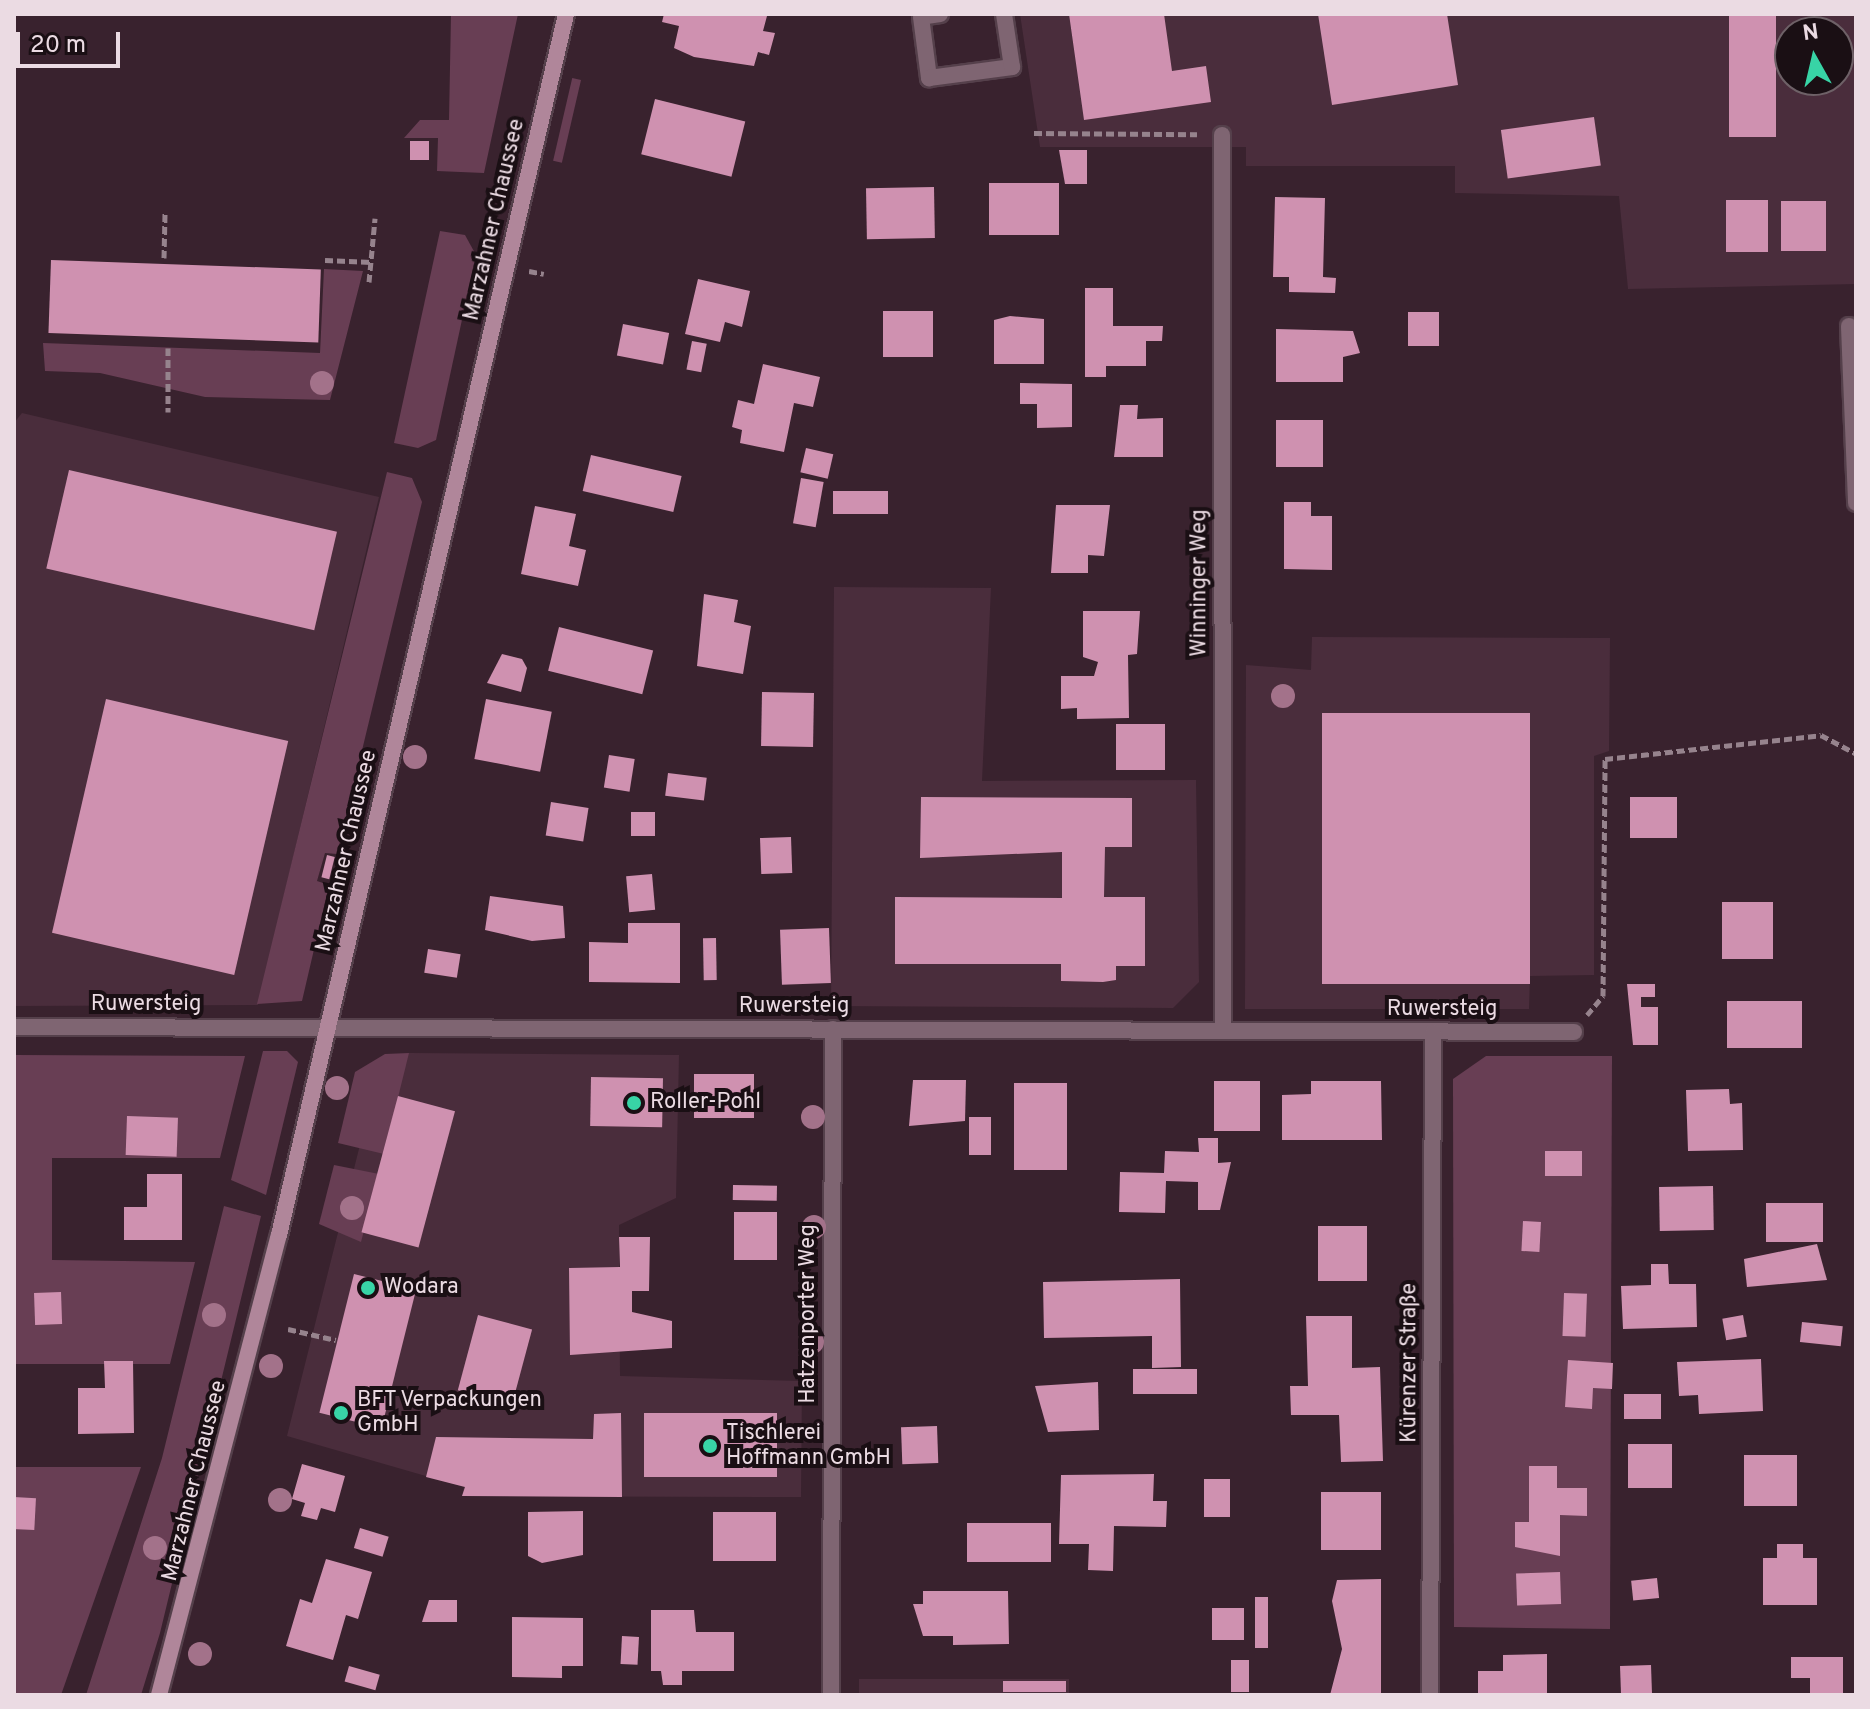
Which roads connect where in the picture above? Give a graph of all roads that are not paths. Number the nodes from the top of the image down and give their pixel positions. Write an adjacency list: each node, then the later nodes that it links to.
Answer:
1 (566, 14): 8 (street, Marzahner Chaussee)
2 (940, 14): 3 (street)
3 (1004, 14)
4 (1222, 135): 10 (street, Winninger Weg)
5 (1849, 326): 6 (street)
6 (1856, 503)
7 (14, 1027): 8 (street, Ruwersteig)
8 (328, 1029): 9 (street, Ruwersteig); 13 (street, Marzahner Chaussee)
9 (833, 1029): 10 (street, Ruwersteig); 14 (street, Hatzenporter Weg)
10 (1223, 1031): 11 (street, Ruwersteig)
11 (1433, 1032): 12 (street, Ruwersteig); 15 (street, Kürenzer Straße)
12 (1574, 1032)
13 (159, 1695)
14 (831, 1695)
15 (1430, 1695)

